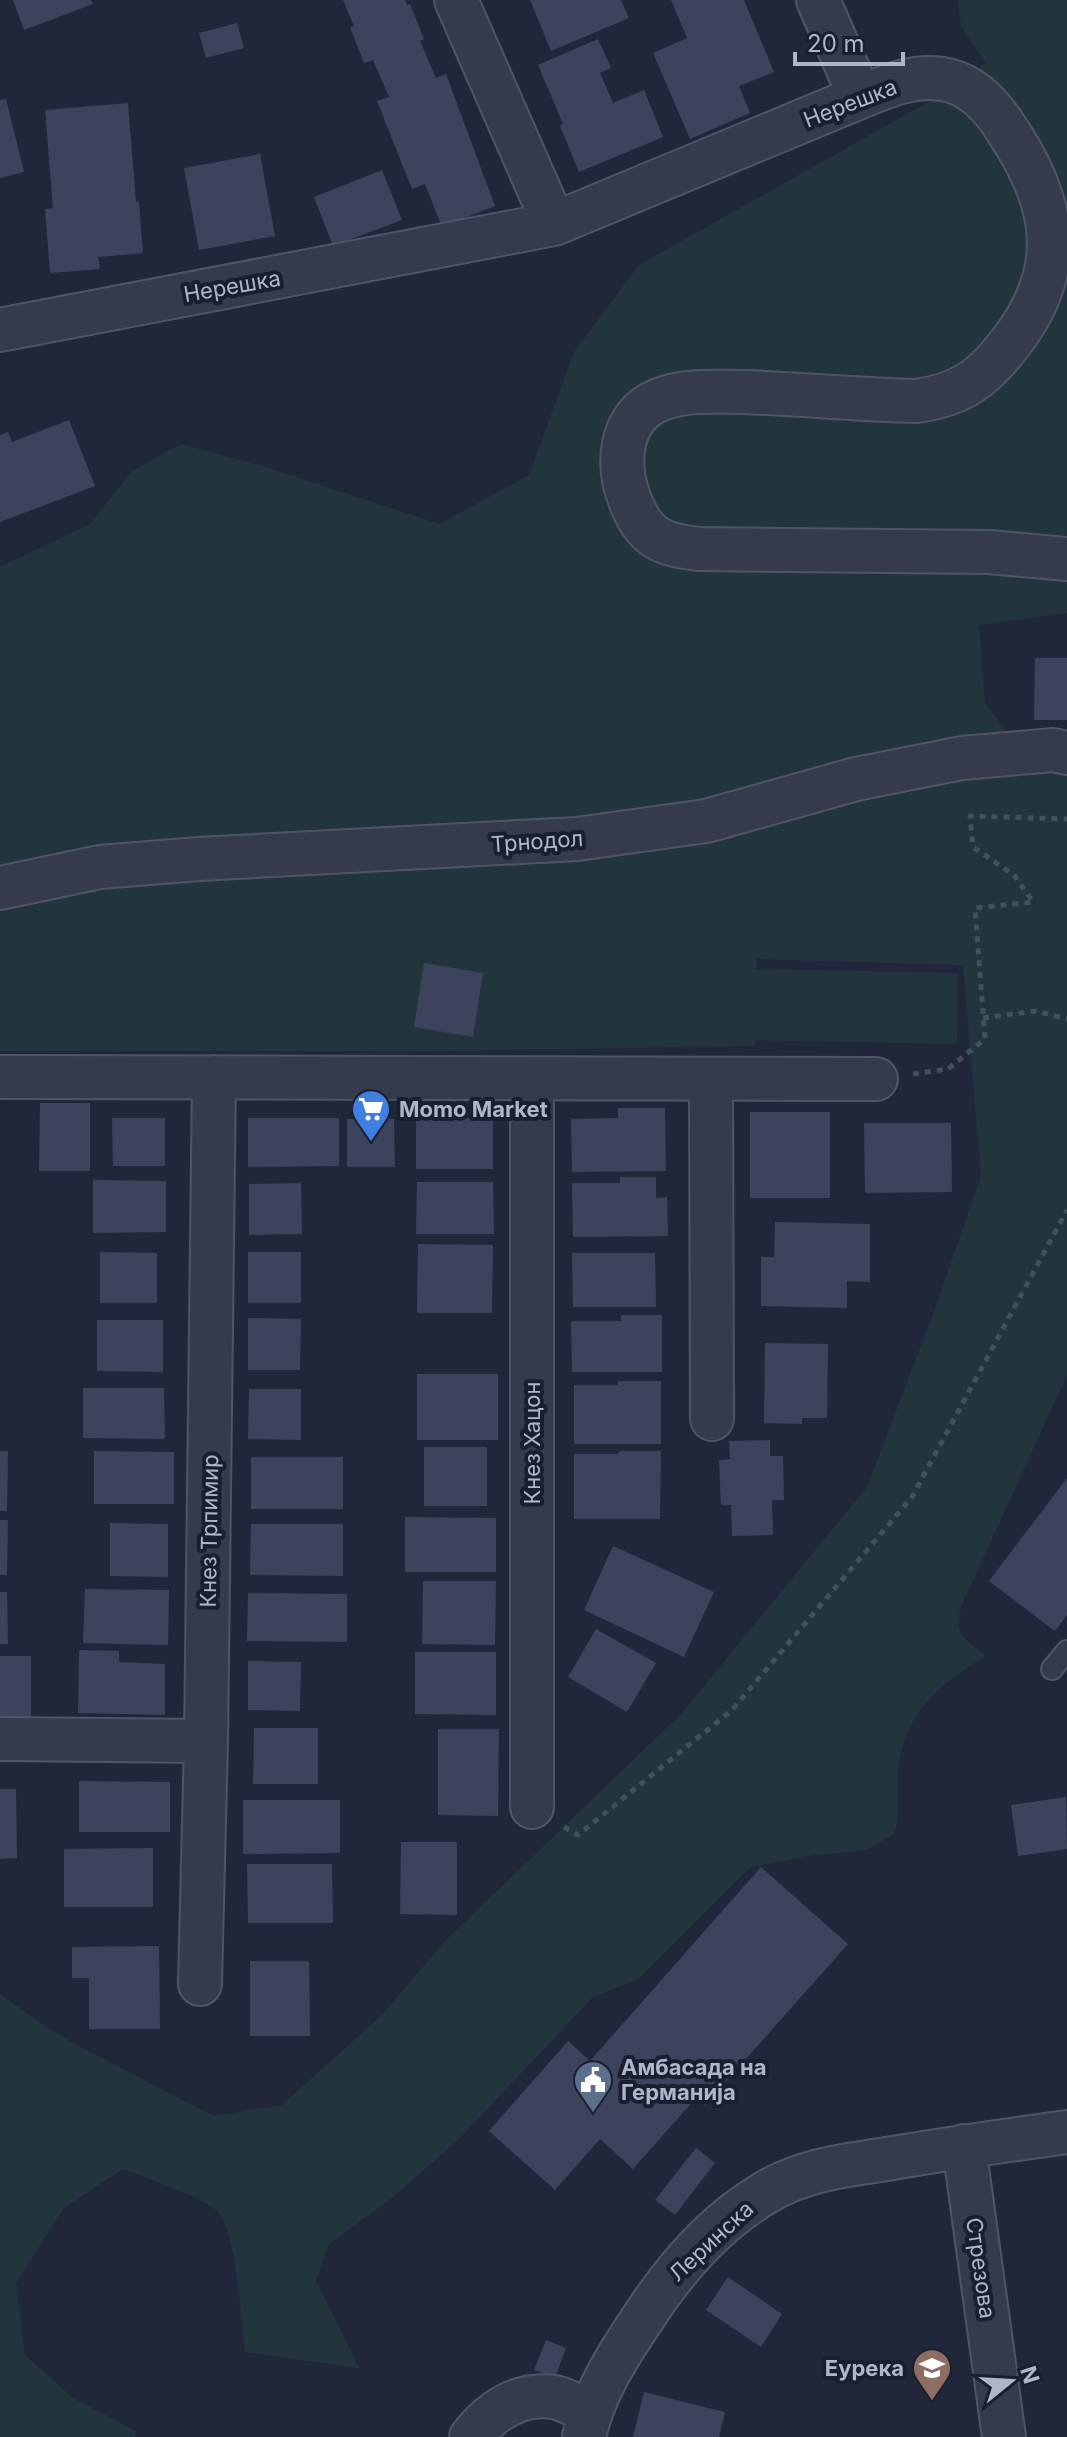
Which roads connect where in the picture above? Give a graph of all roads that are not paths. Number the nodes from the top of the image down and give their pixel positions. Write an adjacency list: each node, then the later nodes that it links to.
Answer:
1 (456, 0): 4 (street)
2 (818, 0): 3 (street)
3 (860, 97): 4 (street, Нерешка); 6 (street, Нерешка)
4 (554, 224): 5 (street, Нерешка)
5 (0, 330)
6 (1067, 559)
7 (1067, 753): 8 (street, Трнодол)
8 (0, 888)
9 (0, 1077): 10 (street)
10 (214, 1077): 11 (street); 18 (street, Кнез Трпимир)
11 (532, 1079): 12 (street); 19 (street, Кнез Хацон)
12 (711, 1079): 13 (street); 14 (street)
13 (876, 1079)
14 (712, 1419)
15 (1067, 1651): 16 (lane)
16 (1052, 1669)
17 (0, 1739): 18 (street)
18 (206, 1741): 20 (street, Кнез Трпимир)
19 (532, 1807)
20 (200, 1984)
21 (1067, 2132): 22 (street, Леринска)
22 (964, 2146): 23 (street, Леринска); 25 (street, Стрезова)
23 (586, 2424): 24 (street)
24 (471, 2437)
25 (1004, 2437)

